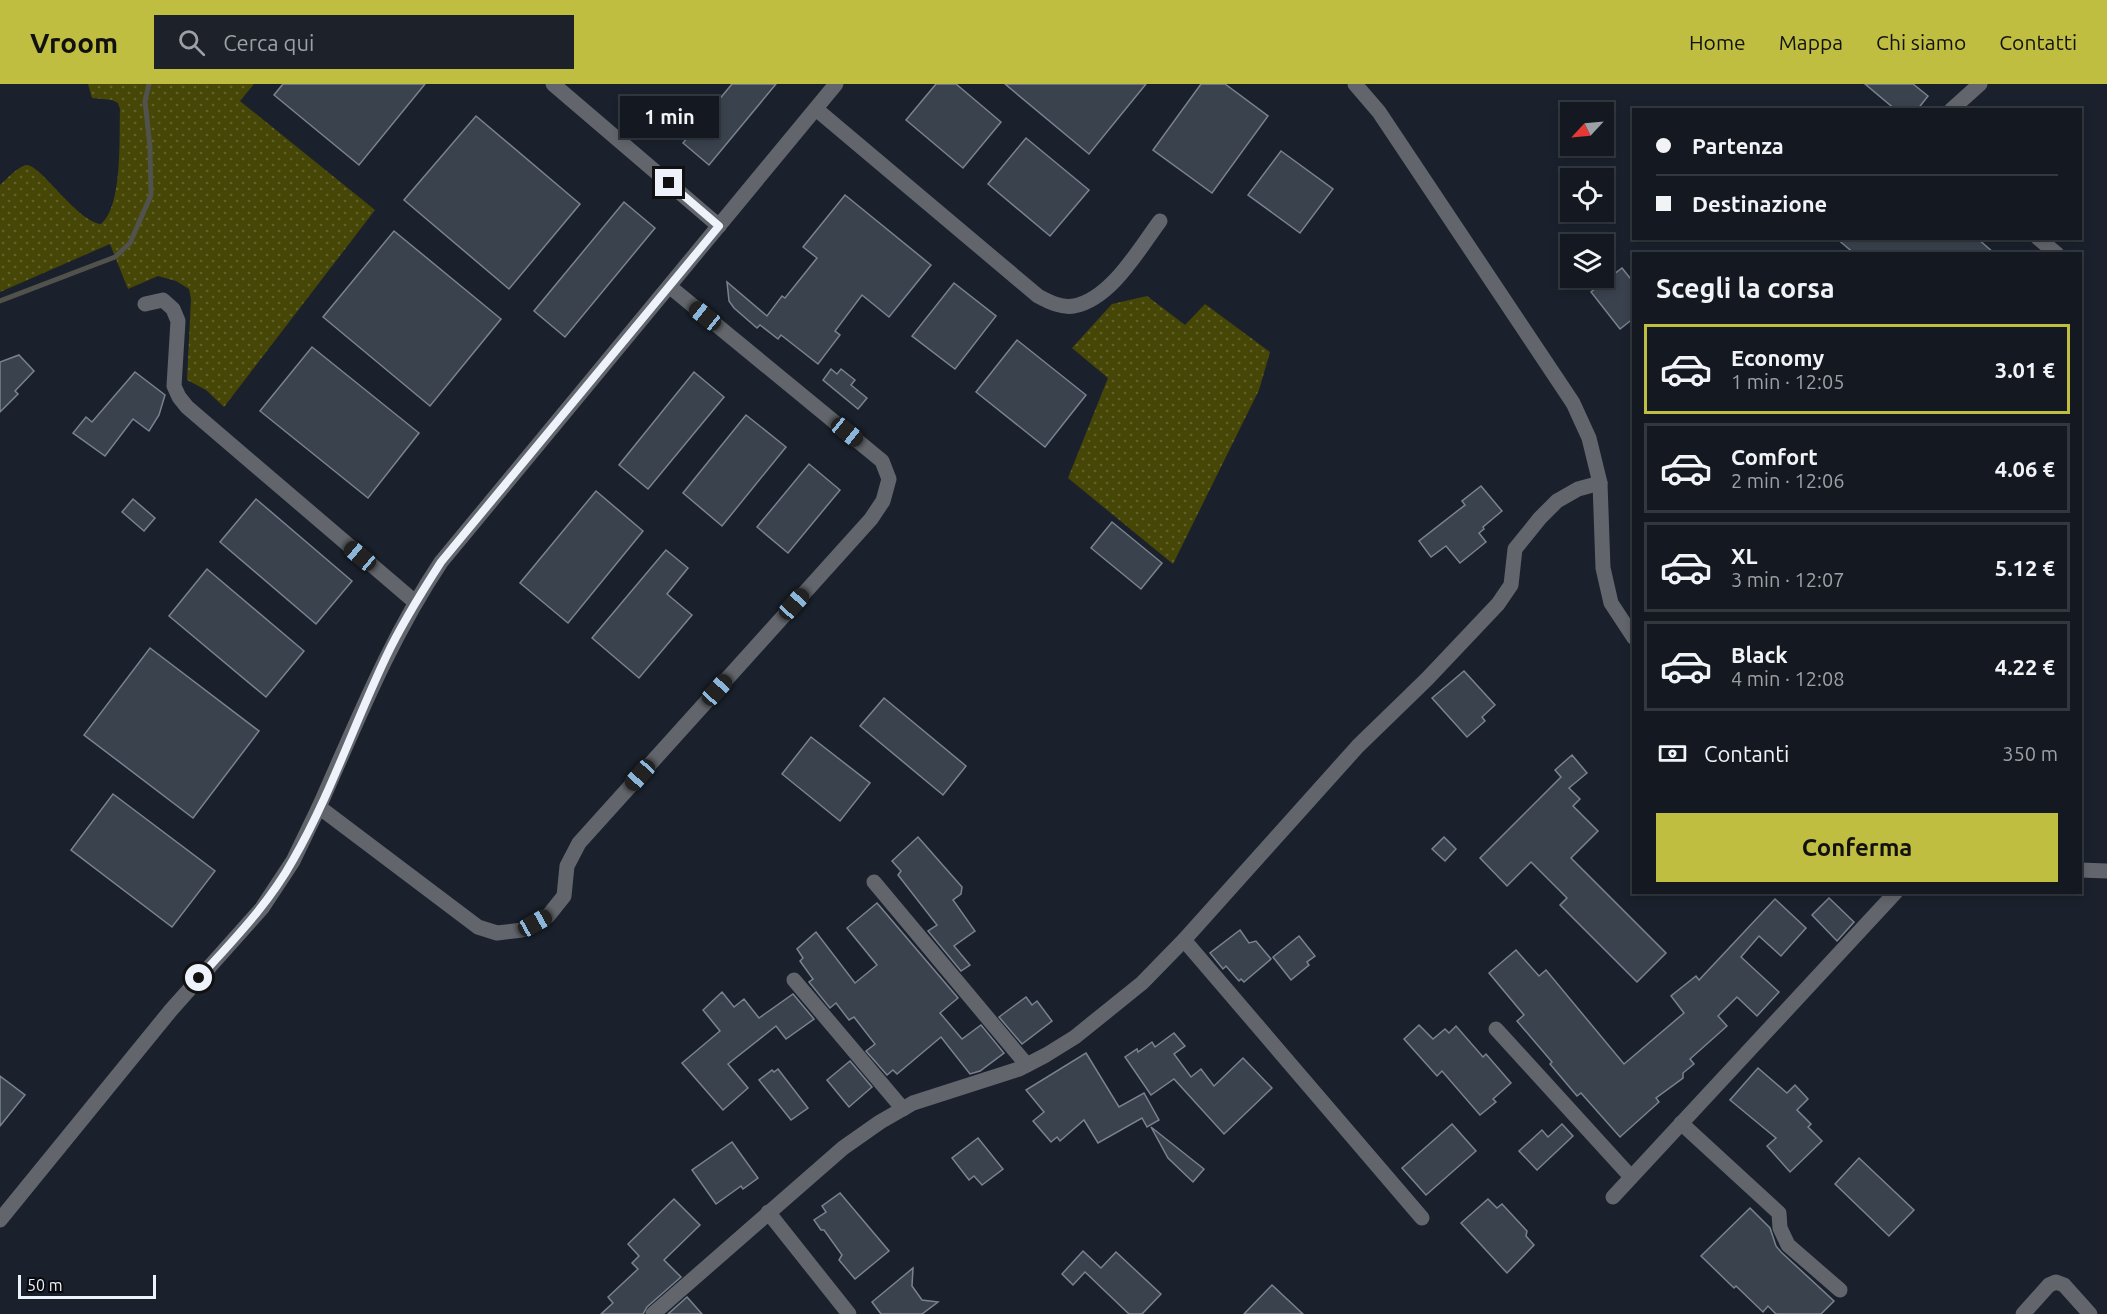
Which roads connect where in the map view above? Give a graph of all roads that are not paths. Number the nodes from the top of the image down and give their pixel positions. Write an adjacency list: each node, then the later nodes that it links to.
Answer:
1 (553, 84): 8 (street)
2 (837, 84): 6 (street)
3 (1355, 84): 13 (street)
4 (1980, 84): 5 (street)
5 (1954, 108)
6 (816, 109): 7 (street); 8 (street)
7 (1160, 221)
8 (719, 226): 11 (street)
9 (2040, 240): 10 (street)
10 (2055, 252)
11 (669, 286): 14 (street); 16 (street)
12 (145, 304): 14 (street)
13 (1600, 483): 15 (street); 21 (street)
14 (415, 602): 16 (street)
15 (1632, 635)
16 (319, 807): 31 (street)
17 (2082, 870): 18 (street)
18 (2107, 871)
19 (874, 882): 24 (street)
20 (1894, 894): 26 (street)
21 (1184, 940): 24 (street); 30 (street)
22 (794, 980): 25 (street)
23 (1496, 1029): 27 (street)
24 (1027, 1065): 25 (street)
25 (903, 1109): 29 (street)
26 (1682, 1123): 27 (street); 32 (street)
27 (1631, 1178): 28 (street)
28 (1613, 1197)
29 (768, 1212): 33 (street); 34 (street)
30 (1422, 1218)
31 (0, 1220)
32 (1840, 1290)
33 (653, 1314)
34 (849, 1314)
35 (2023, 1314): 36 (street)
36 (2090, 1314)

